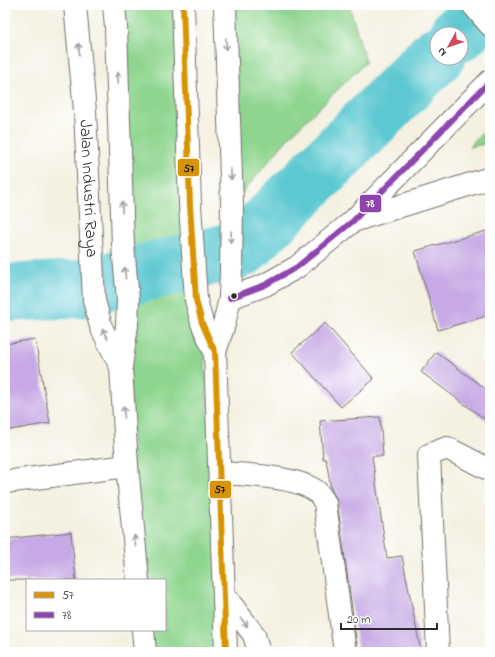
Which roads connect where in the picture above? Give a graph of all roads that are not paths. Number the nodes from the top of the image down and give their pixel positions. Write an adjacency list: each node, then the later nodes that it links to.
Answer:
1 (75, 5): 12 (main road, Jalan Industri Raya, one-way to 1)
2 (114, 5): 12 (main road, Jalan Industri Raya, one-way to 2)
3 (183, 5): 11 (main road)
4 (225, 5): 10 (main road, one-way to 10)
5 (473, 5): 6 (main road)
6 (490, 25)
7 (490, 80): 9 (main road)
8 (490, 178): 9 (main road)
9 (353, 221): 10 (main road)
10 (230, 298): 11 (main road)
11 (215, 352): 15 (main road)
12 (121, 367): 13 (main road, Jalan Industri Raya, one-way to 12)
13 (127, 466): 16 (main road); 17 (main road, Jalan Industri Raya, one-way to 13)
14 (490, 470): 24 (main road)
15 (220, 473): 18 (main road); 23 (main road)
16 (5, 482)
17 (138, 579)
18 (224, 595): 21 (main road); 22 (main road, one-way to 22)
19 (143, 631): 20 (main road)
20 (145, 652)
21 (226, 652)
22 (259, 652)
23 (345, 652)
24 (438, 652)

